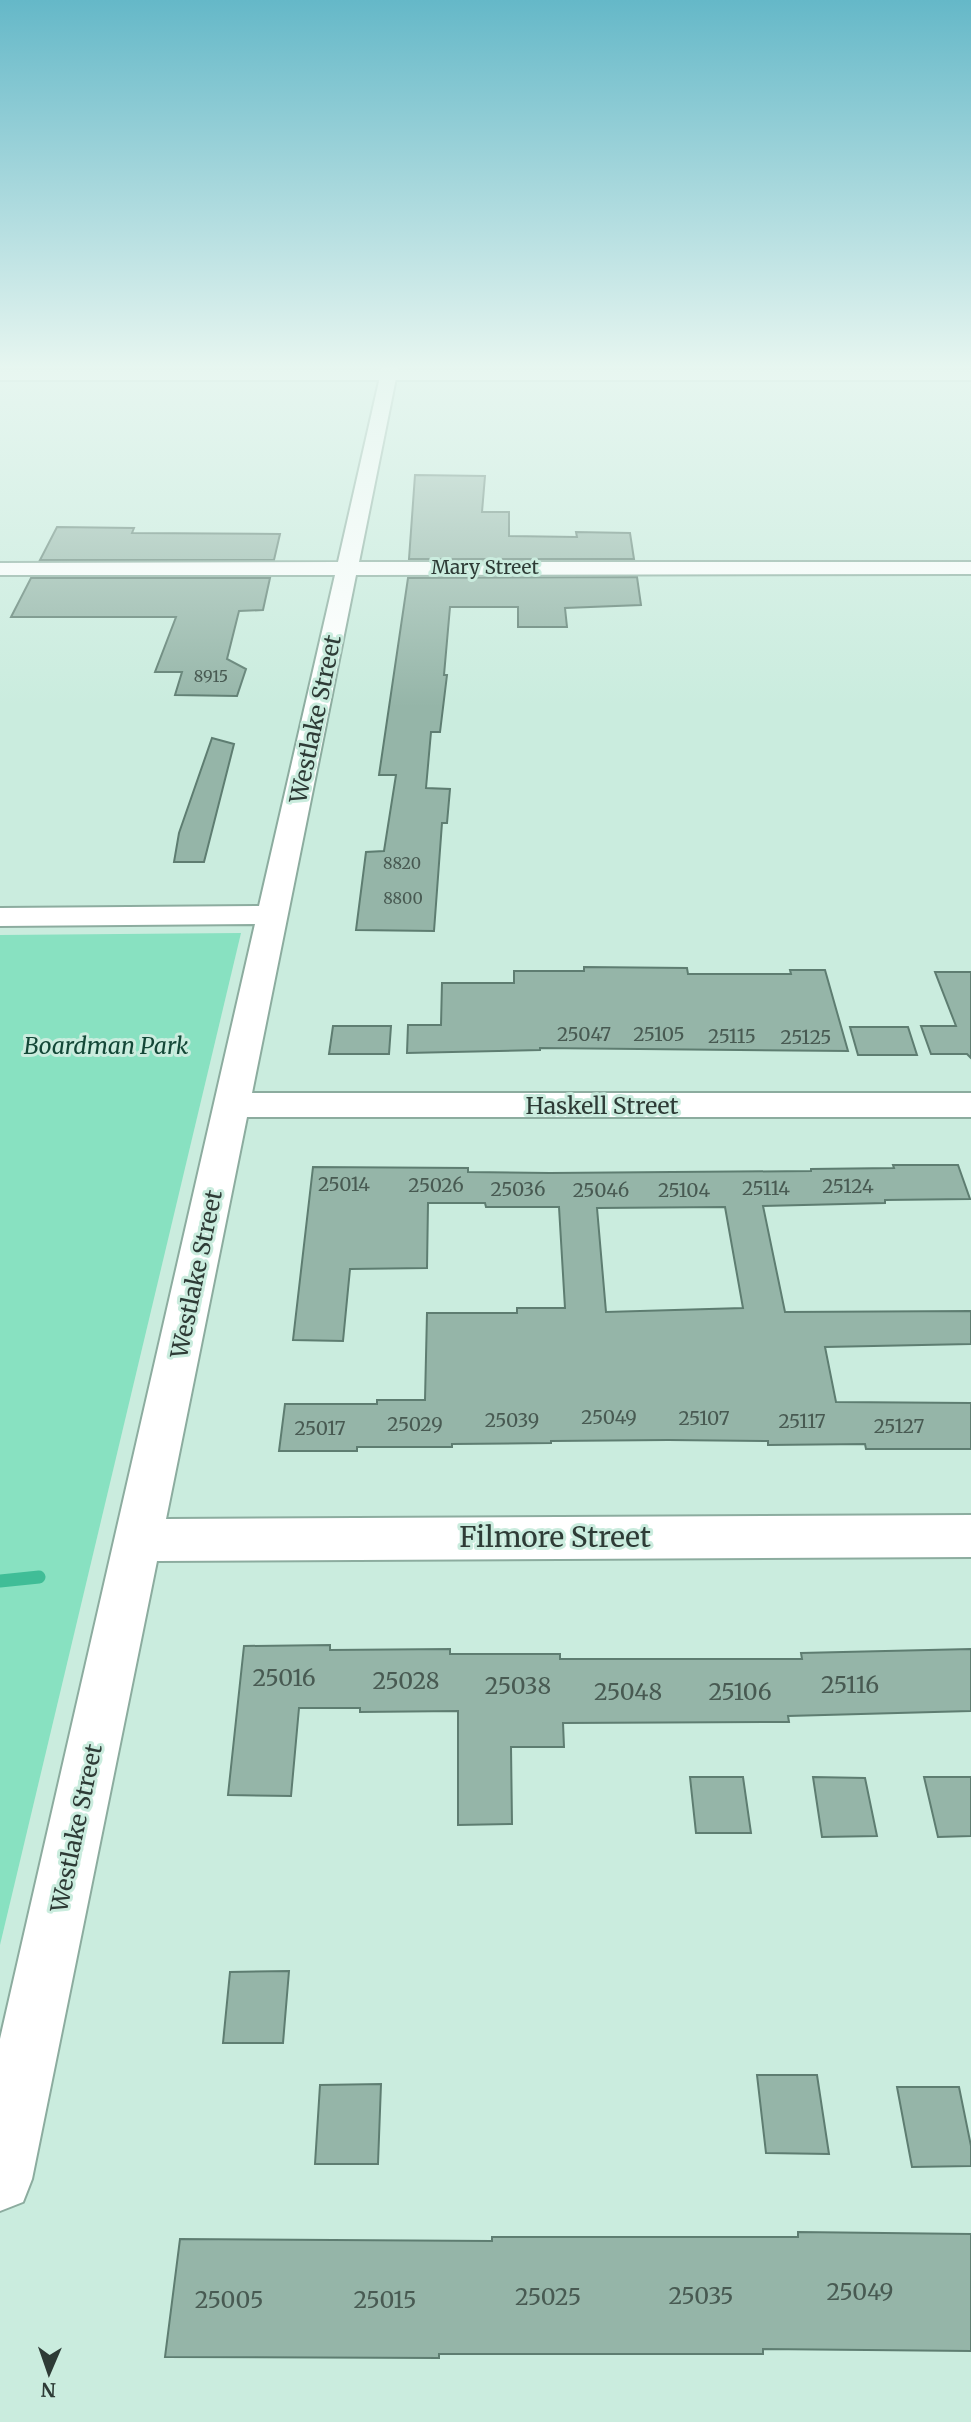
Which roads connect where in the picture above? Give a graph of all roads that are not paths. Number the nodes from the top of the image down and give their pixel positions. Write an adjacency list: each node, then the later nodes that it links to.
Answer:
1 (366, 481): 2 (street, Westlake Street)
2 (348, 567): 3 (street, Mary Street); 4 (street, Mary Street); 5 (street, Westlake Street)
3 (971, 568)
4 (0, 569)
5 (273, 915): 6 (street); 7 (street, Westlake Street)
6 (0, 917)
7 (232, 1105): 8 (street, Haskell Street); 10 (street, Westlake Street)
8 (971, 1105)
9 (971, 1536): 10 (street, Filmore Street)
10 (139, 1540): 11 (street, Westlake Street)
11 (0, 2179)

